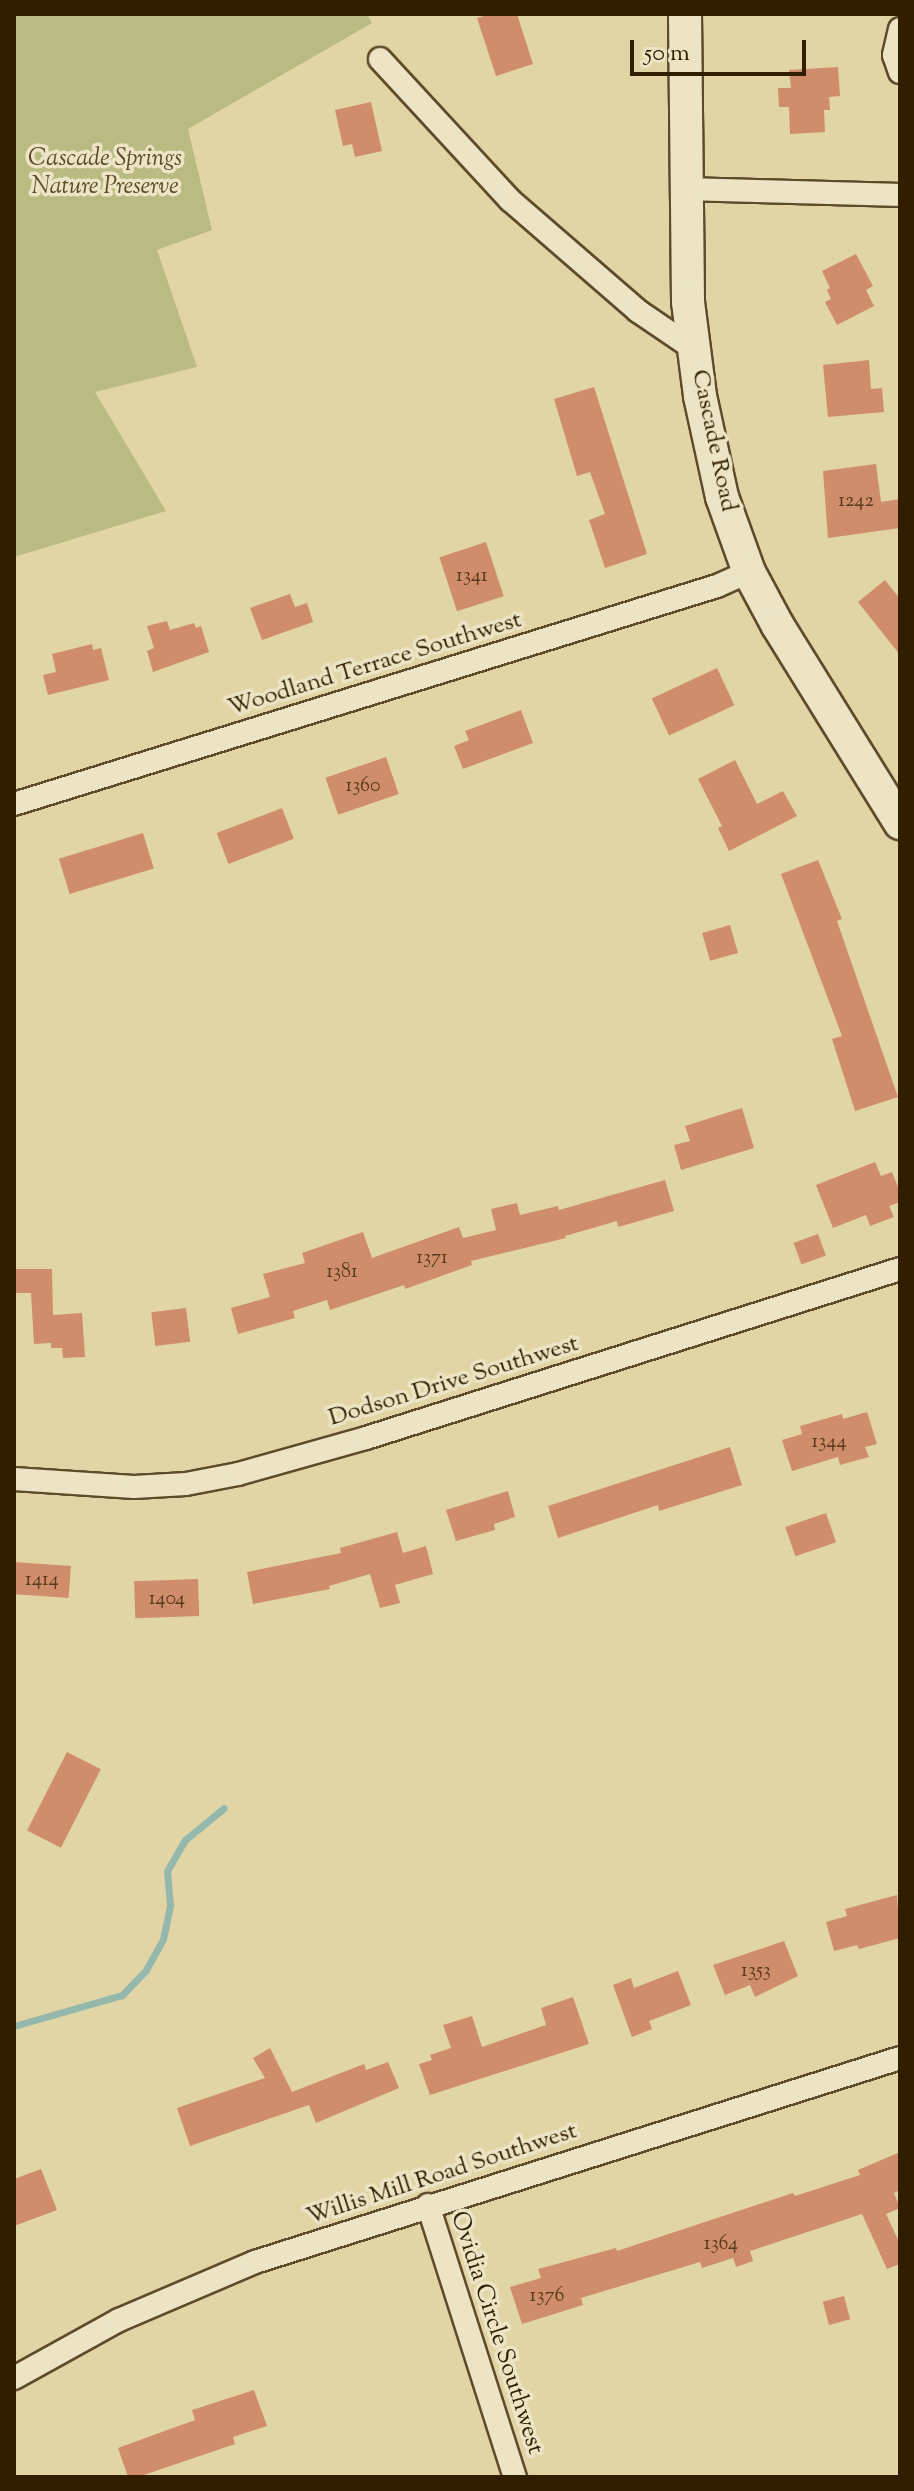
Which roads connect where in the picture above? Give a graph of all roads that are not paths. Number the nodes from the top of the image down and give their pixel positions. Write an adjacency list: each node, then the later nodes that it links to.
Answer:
1 (685, 14): 5 (main road, Cascade Road)
2 (900, 29): 4 (street)
3 (380, 59): 7 (street)
4 (900, 72)
5 (686, 189): 6 (street); 7 (main road, Cascade Road)
6 (900, 195)
7 (694, 349): 8 (main road, Cascade Road)
8 (749, 572): 9 (street, Woodland Terrace Southwest); 10 (main road, Cascade Road)
9 (14, 804)
10 (900, 823)
11 (900, 1269): 12 (street, Dodson Drive Southwest)
12 (14, 1479)
13 (900, 2058): 14 (street, Willis Mill Road Southwest)
14 (428, 2205): 15 (street, Willis Mill Road Southwest); 16 (street, Ovidia Circle Southwest)
15 (14, 2378)
16 (515, 2477)

